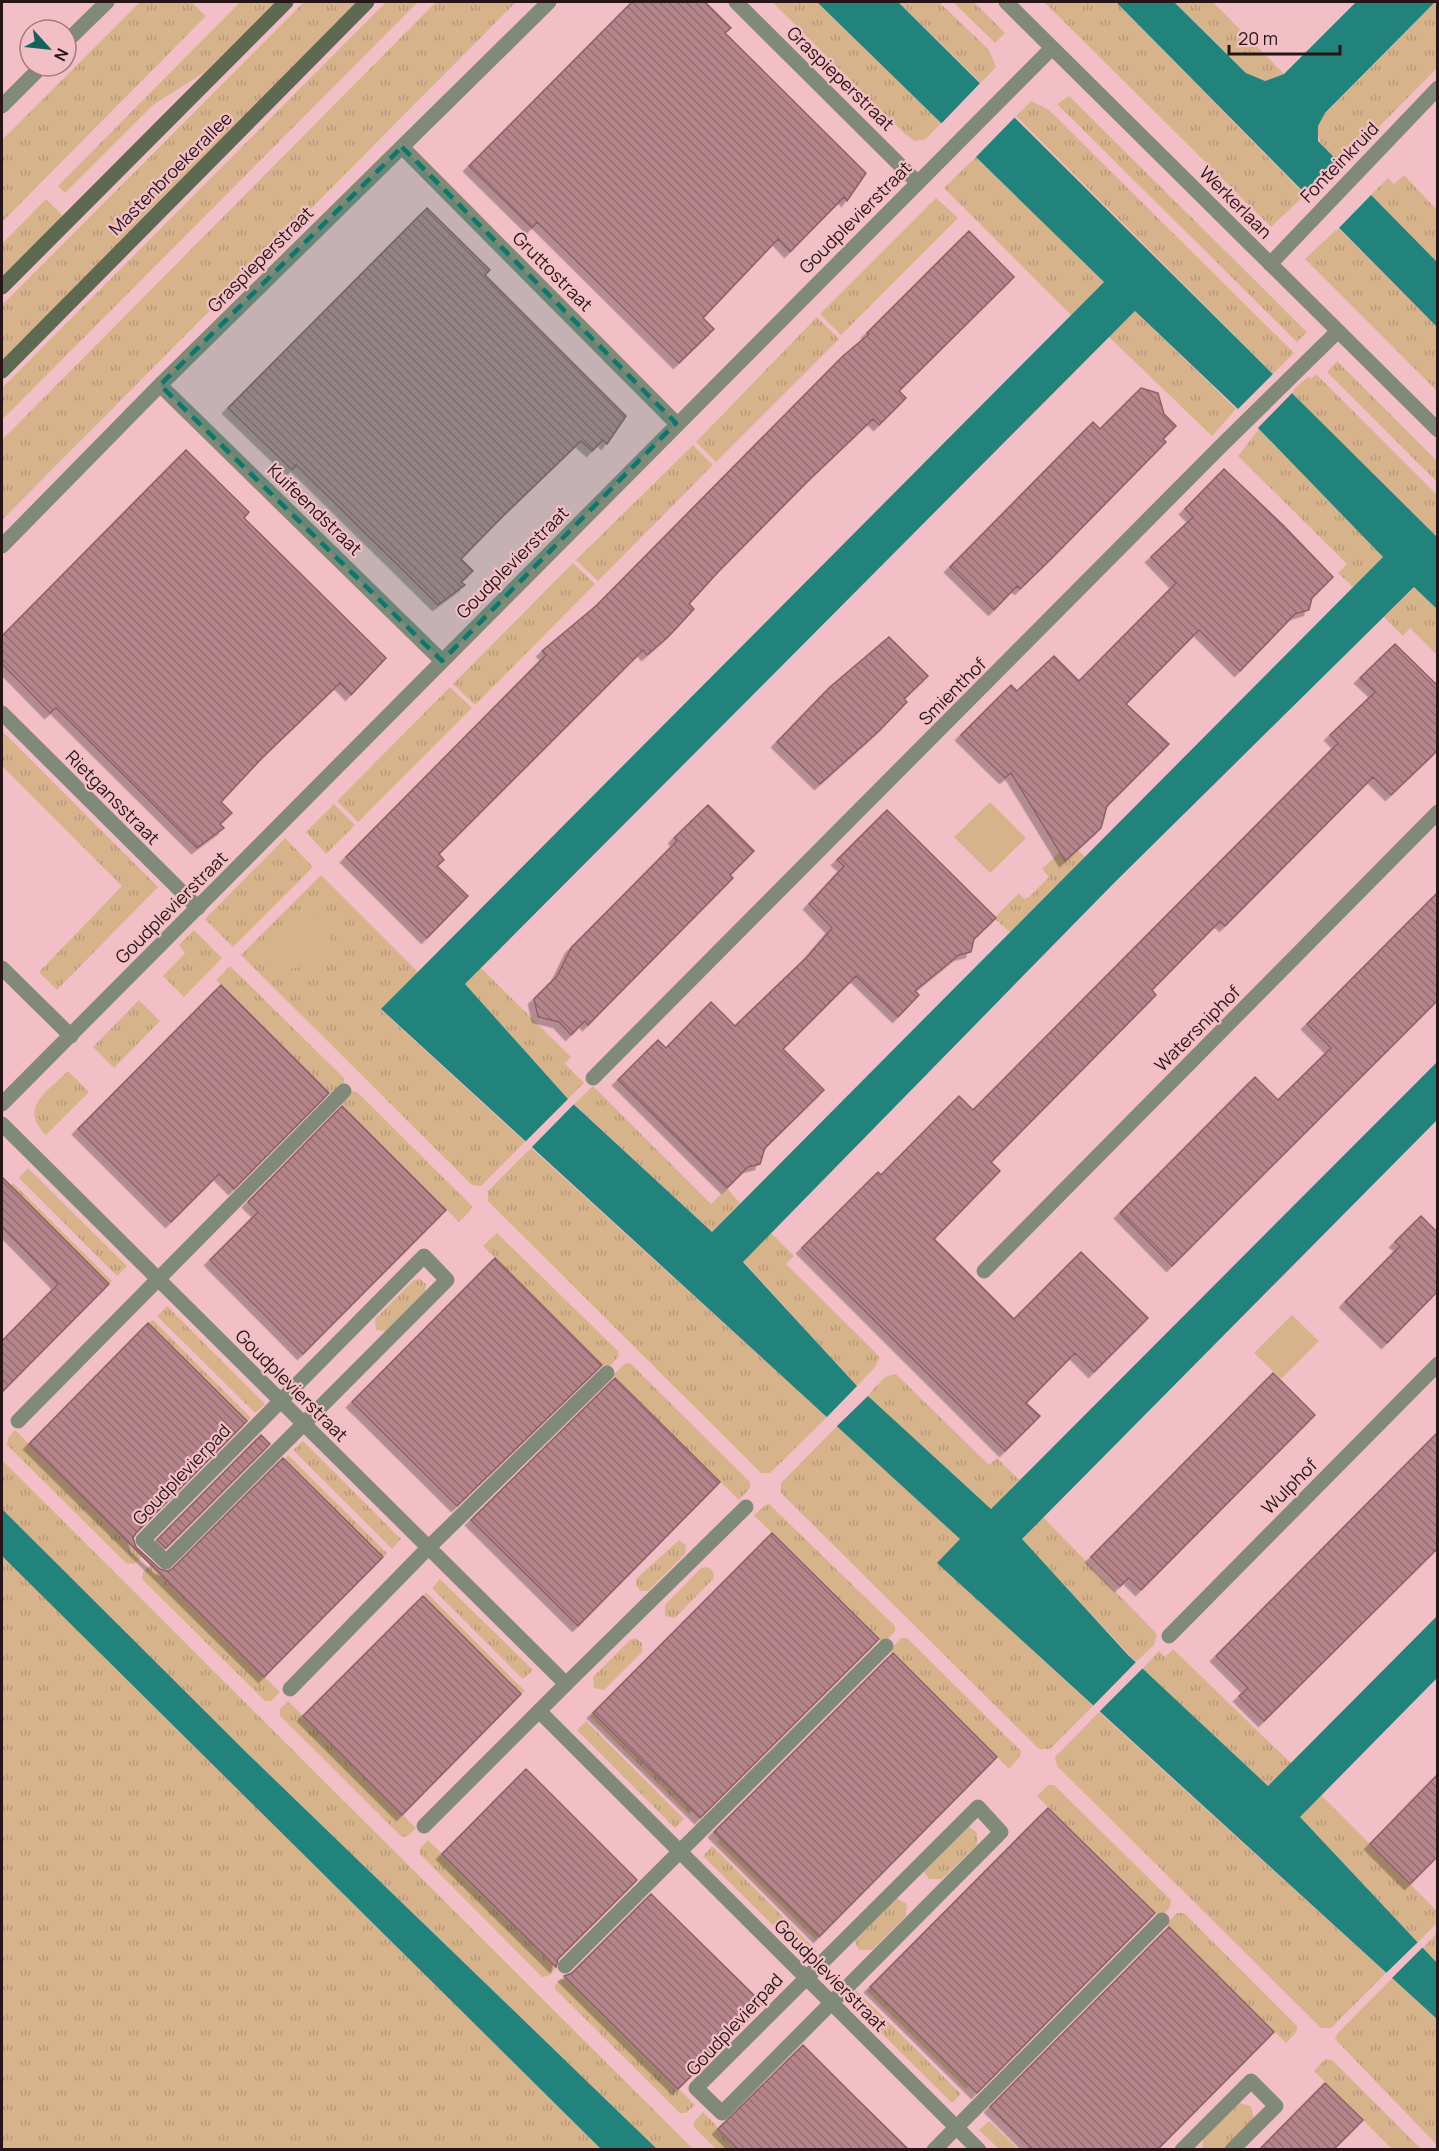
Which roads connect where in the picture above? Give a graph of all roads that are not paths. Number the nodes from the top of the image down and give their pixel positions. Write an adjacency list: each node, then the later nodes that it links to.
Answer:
1 (107, 2): 7 (street)
2 (286, 2): 15 (main road)
3 (367, 2): 17 (main road, Mastenbroekerallee)
4 (549, 2): 12 (street, Graspieperstraat)
5 (736, 2): 13 (street, Graspieperstraat)
6 (1006, 2): 8 (street, Werkerlaan)
7 (78, 30)
8 (1052, 48): 13 (street, Goudplevierstraat); 14 (street, Werkerlaan)
9 (30, 78): 11 (street)
10 (1437, 88): 14 (street, Fonteinkruid)
11 (2, 106)
12 (402, 147): 18 (street, Graspieperstraat); 19 (street, Gruttostraat)
13 (918, 183): 19 (street, Goudplevierstraat)
14 (1270, 264): 16 (street, Werkerlaan)
15 (2, 287)
16 (1338, 332): 20 (street, Werkerlaan); 28 (street, Smienthof)
17 (2, 371)
18 (160, 385): 21 (street, Graspieperstraat); 22 (street, Kuifeendstraat)
19 (676, 423): 22 (street, Goudplevierstraat)
20 (1437, 430)
21 (2, 546)
22 (442, 661): 25 (street, Goudplevierstraat)
23 (2, 713): 25 (street, Rietgansstraat)
24 (1437, 812): 32 (street, Watersniphof)
25 (198, 908): 27 (street, Goudplevierstraat)
26 (2, 968): 27 (street)
27 (71, 1036): 30 (street, Goudplevierstraat)
28 (593, 1078)
29 (344, 1090): 33 (street)
30 (2, 1104)
31 (2, 1124): 33 (street, Goudplevierstraat)
32 (984, 1271)
33 (157, 1280): 36 (street, Goudplevierstraat); 37 (street)
34 (1437, 1364): 41 (street, Wulphof)
35 (607, 1373): 40 (street)
36 (279, 1400): 38 (street, Goudplevierstraat); 38 (street, Goudplevierpad); 38 (street, Goudplevierpad)
37 (18, 1421)
38 (303, 1424): 40 (street, Goudplevierstraat)
39 (746, 1507): 43 (street)
40 (428, 1548): 43 (street, Goudplevierstraat); 44 (street)
41 (1169, 1636)
42 (886, 1646): 47 (street)
43 (566, 1684): 45 (street)
44 (290, 1689)
45 (539, 1711): 46 (street); 47 (street, Goudplevierstraat)
46 (424, 1826)
47 (679, 1850): 49 (street); 50 (street, Goudplevierstraat)
48 (1162, 1920): 52 (street)
49 (565, 1966)
50 (806, 1977): 51 (street, Goudplevierstraat); 51 (street, Goudplevierpad); 51 (street, Goudplevierpad)
51 (831, 2002): 52 (street, Goudplevierstraat)
52 (956, 2127): 53 (street); 54 (street, Goudplevierstraat)
53 (934, 2150)
54 (979, 2150)
55 (1182, 2150): 56 (street)
56 (1232, 2150)

